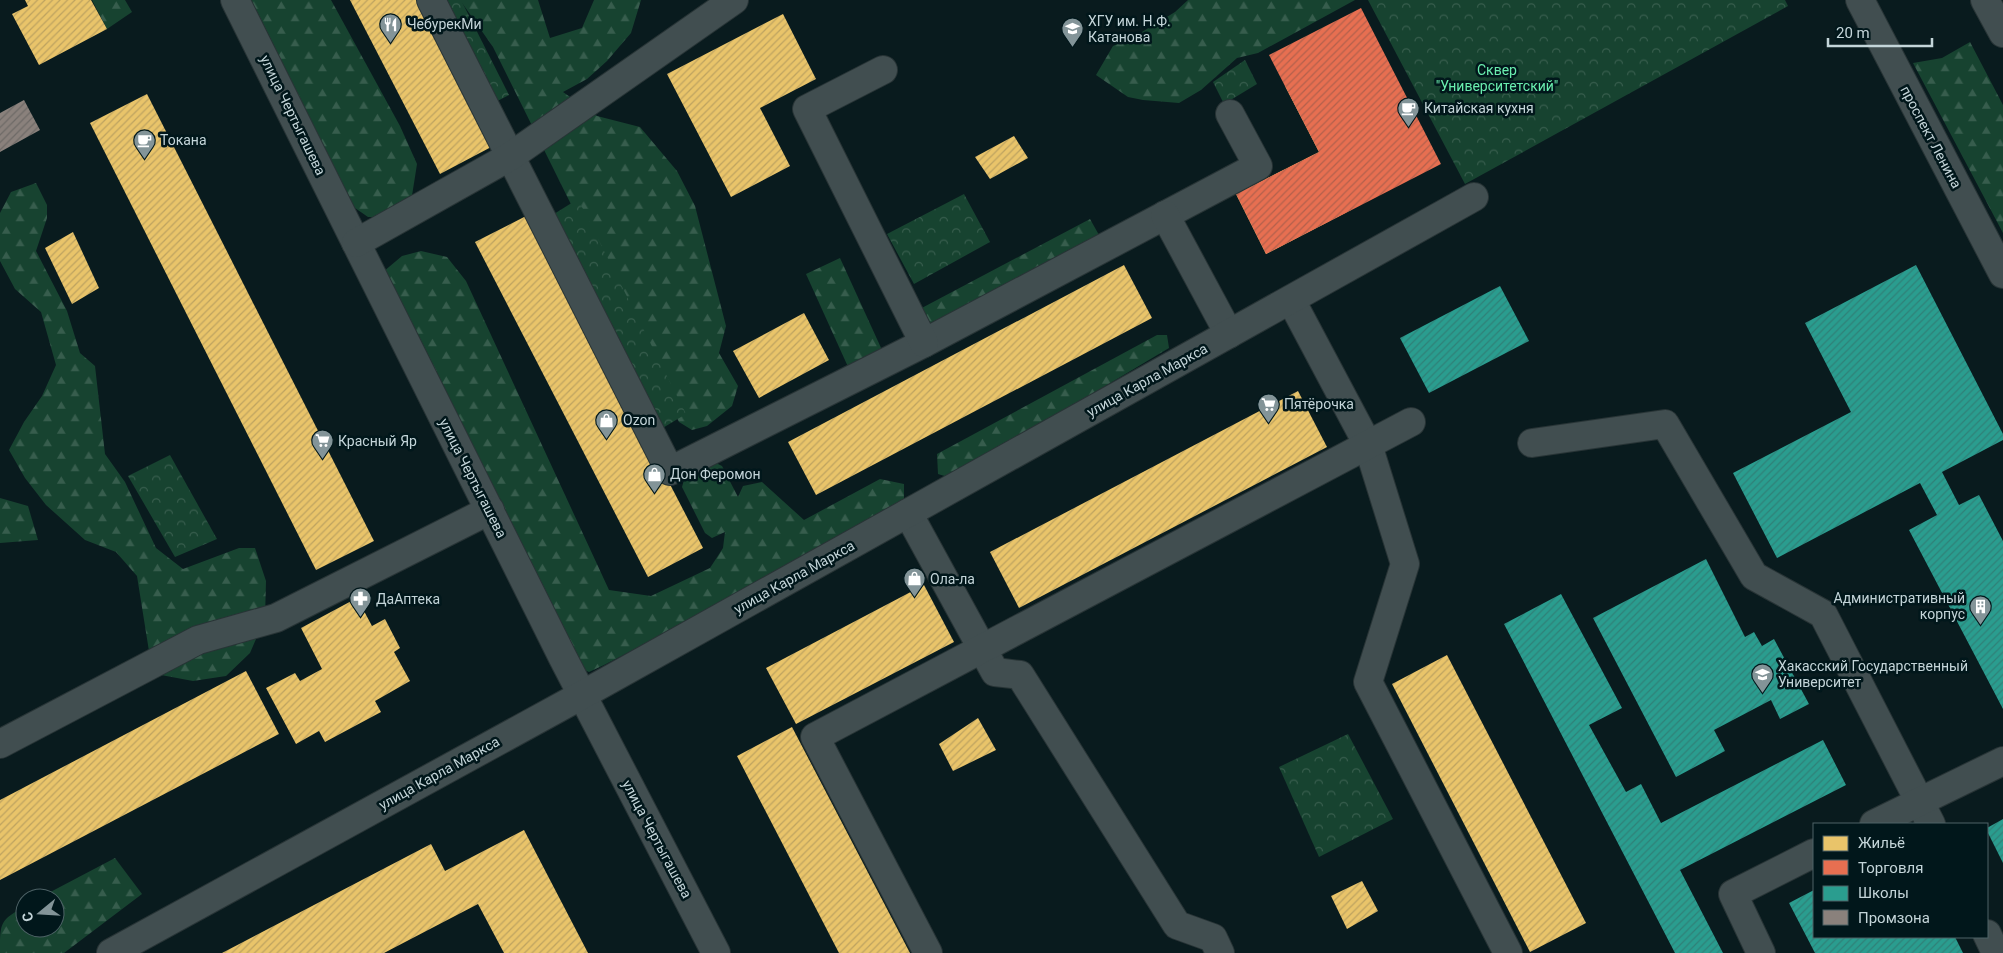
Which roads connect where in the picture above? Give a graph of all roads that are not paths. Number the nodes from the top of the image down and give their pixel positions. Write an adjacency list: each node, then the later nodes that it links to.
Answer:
1 (235, 0): 12 (street, улица Чертыгашева)
2 (432, 0): 9 (street)
3 (734, 0): 9 (street)
4 (1860, 0): 13 (street, проспект Ленина)
5 (1985, 0): 6 (street)
6 (2003, 33)
7 (883, 70): 16 (street)
8 (1230, 114): 11 (street)
9 (512, 156): 12 (street); 16 (street)
10 (1474, 197): 14 (street, улица Карла Маркса)
11 (1165, 215): 15 (street); 16 (street)
12 (356, 243): 20 (street, улица Чертыгашева)
13 (2003, 274)
14 (1291, 300): 15 (street, улица Карла Маркса); 19 (street)
15 (1229, 334): 21 (street, улица Карла Маркса)
16 (924, 343)
17 (1411, 422): 19 (street)
18 (1532, 443): 26 (street)
19 (1368, 445): 22 (street); 34 (street)
20 (490, 510): 23 (street, улица Чертыгашева); 24 (street)
21 (908, 513): 22 (street); 23 (street, улица Карла Маркса)
22 (981, 648): 32 (street); 33 (street)
23 (582, 695): 30 (street, улица Карла Маркса); 31 (street, улица Чертыгашева)
24 (0, 744)
25 (2003, 761): 26 (street)
26 (1925, 813): 27 (street)
27 (1879, 823)
28 (1813, 854): 35 (street)
29 (1988, 936): 36 (street)
30 (111, 953)
31 (716, 953)
32 (928, 953)
33 (1220, 953)
34 (1508, 953)
35 (1761, 953)
36 (1996, 953)

